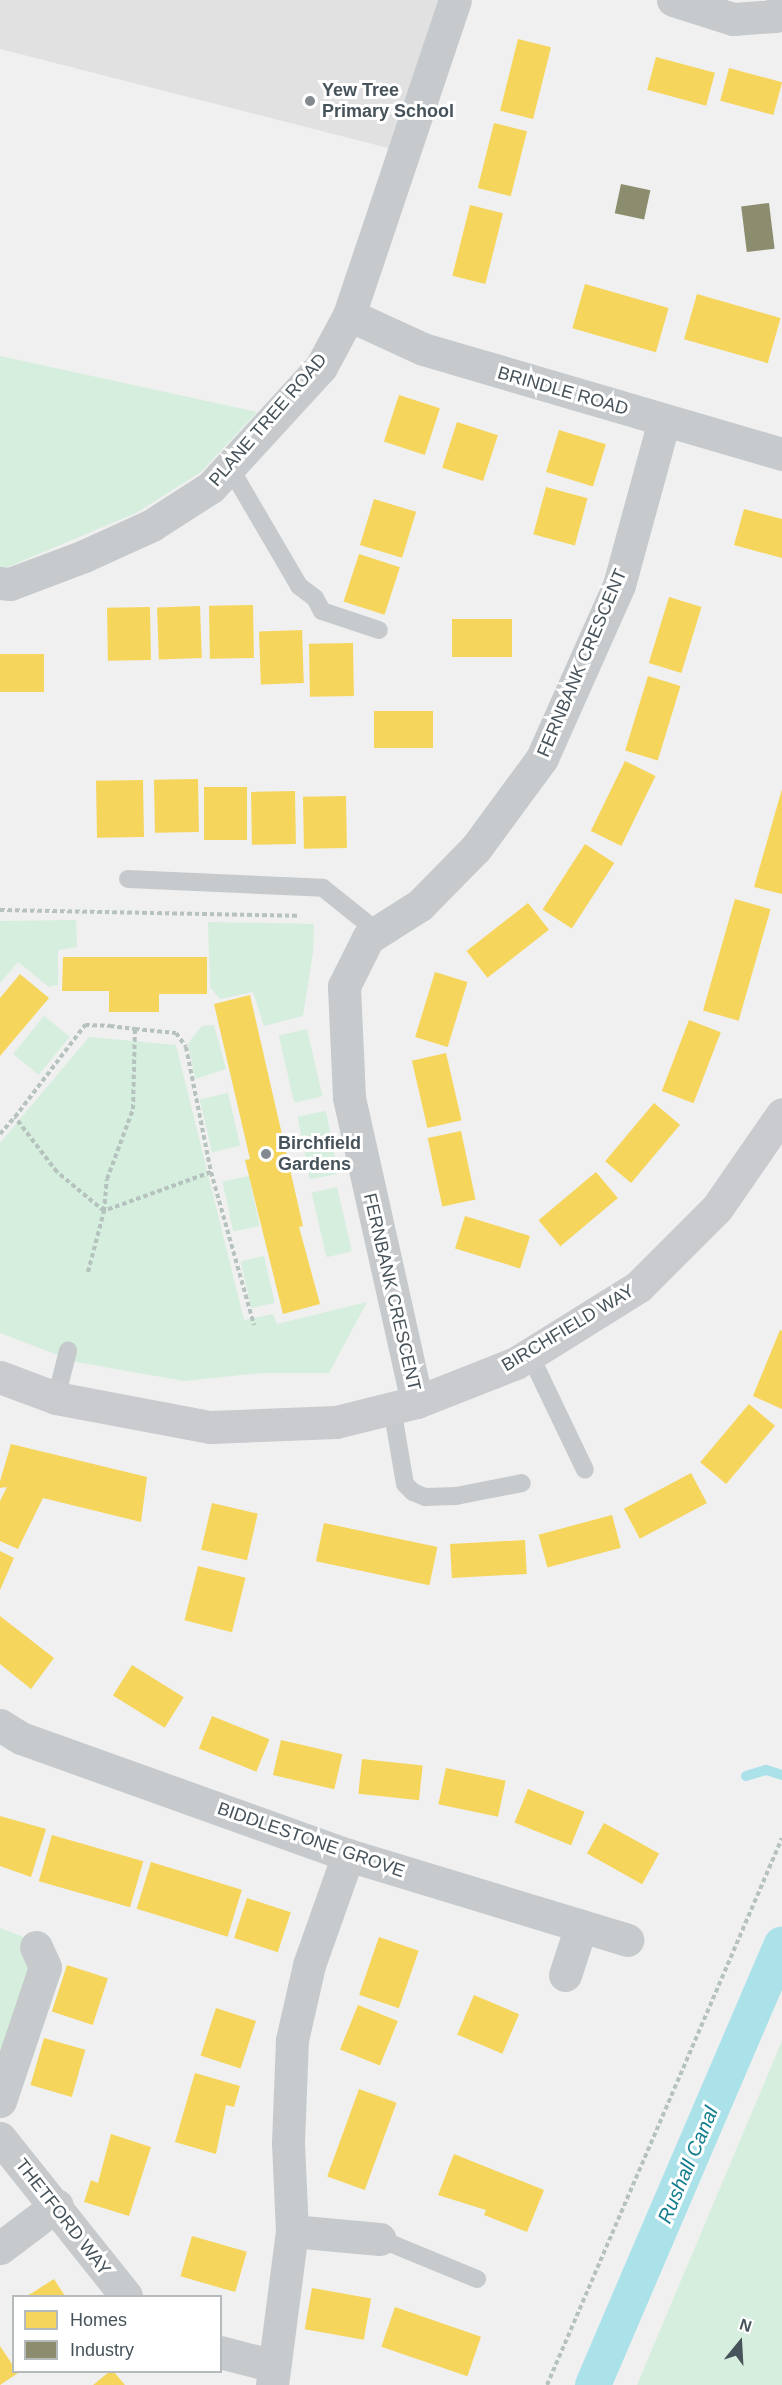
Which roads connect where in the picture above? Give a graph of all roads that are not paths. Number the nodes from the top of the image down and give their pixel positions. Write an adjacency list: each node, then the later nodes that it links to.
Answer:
1 (455, 0): 4 (street, PLANE TREE ROAD)
2 (673, 0): 3 (street)
3 (782, 6)
4 (350, 315): 5 (street, BRINDLE ROAD); 7 (street, PLANE TREE ROAD)
5 (664, 421): 6 (street, BRINDLE ROAD); 11 (street, FERNBANK CRESCENT)
6 (782, 454)
7 (229, 466): 8 (street, PLANE TREE ROAD); 9 (lane)
8 (0, 584)
9 (379, 630)
10 (128, 879): 11 (lane)
11 (378, 932): 17 (street, FERNBANK CRESCENT)
12 (782, 1114): 14 (street, BIRCHFIELD WAY)
13 (68, 1351): 16 (lane)
14 (530, 1355): 17 (street, BIRCHFIELD WAY); 18 (lane)
15 (0, 1377): 16 (street, BIRCHFIELD WAY)
16 (56, 1398): 17 (street, BIRCHFIELD WAY)
17 (404, 1405): 19 (lane)
18 (585, 1470)
19 (522, 1483)
20 (0, 1725): 21 (street, BIDDLESTONE GROVE)
21 (348, 1855): 22 (street, BIDDLESTONE GROVE); 29 (street)
22 (581, 1926): 23 (street, BIDDLESTONE GROVE); 25 (street)
23 (627, 1940)
24 (36, 1947): 26 (street)
25 (565, 1975)
26 (0, 2101)
27 (0, 2138): 28 (street, THETFORD WAY)
28 (57, 2205): 31 (street); 33 (street, THETFORD WAY)
29 (292, 2231): 30 (street); 35 (street)
30 (380, 2239): 32 (lane)
31 (0, 2248)
32 (477, 2279)
33 (125, 2295)
34 (222, 2353): 35 (street)
35 (273, 2376)

